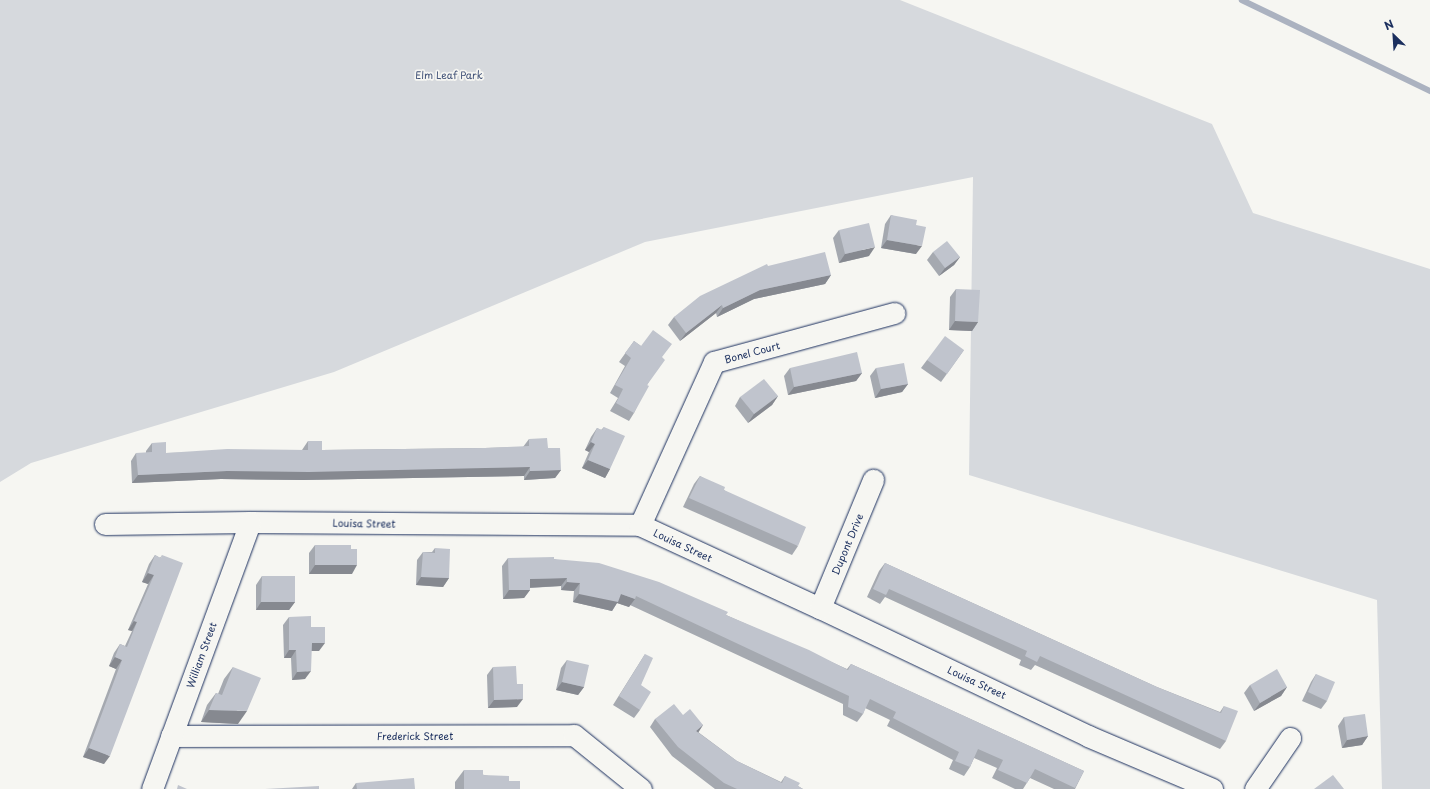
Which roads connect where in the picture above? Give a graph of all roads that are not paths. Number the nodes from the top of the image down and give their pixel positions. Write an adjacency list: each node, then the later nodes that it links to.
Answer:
1 (894, 313): 5 (street, Bonel Court)
2 (873, 480): 6 (street, Dupont Drive)
3 (250, 522): 4 (street, Louisa Street); 5 (street, Louisa Street); 7 (street, William Street)
4 (105, 524)
5 (640, 525): 6 (street, Louisa Street)
6 (820, 608): 11 (street, Louisa Street)
7 (171, 736): 9 (street, William Street); 10 (street, Frederick Street)
8 (1290, 738): 12 (street)
9 (152, 789)
10 (641, 789)
11 (1212, 789)
12 (1255, 789)

